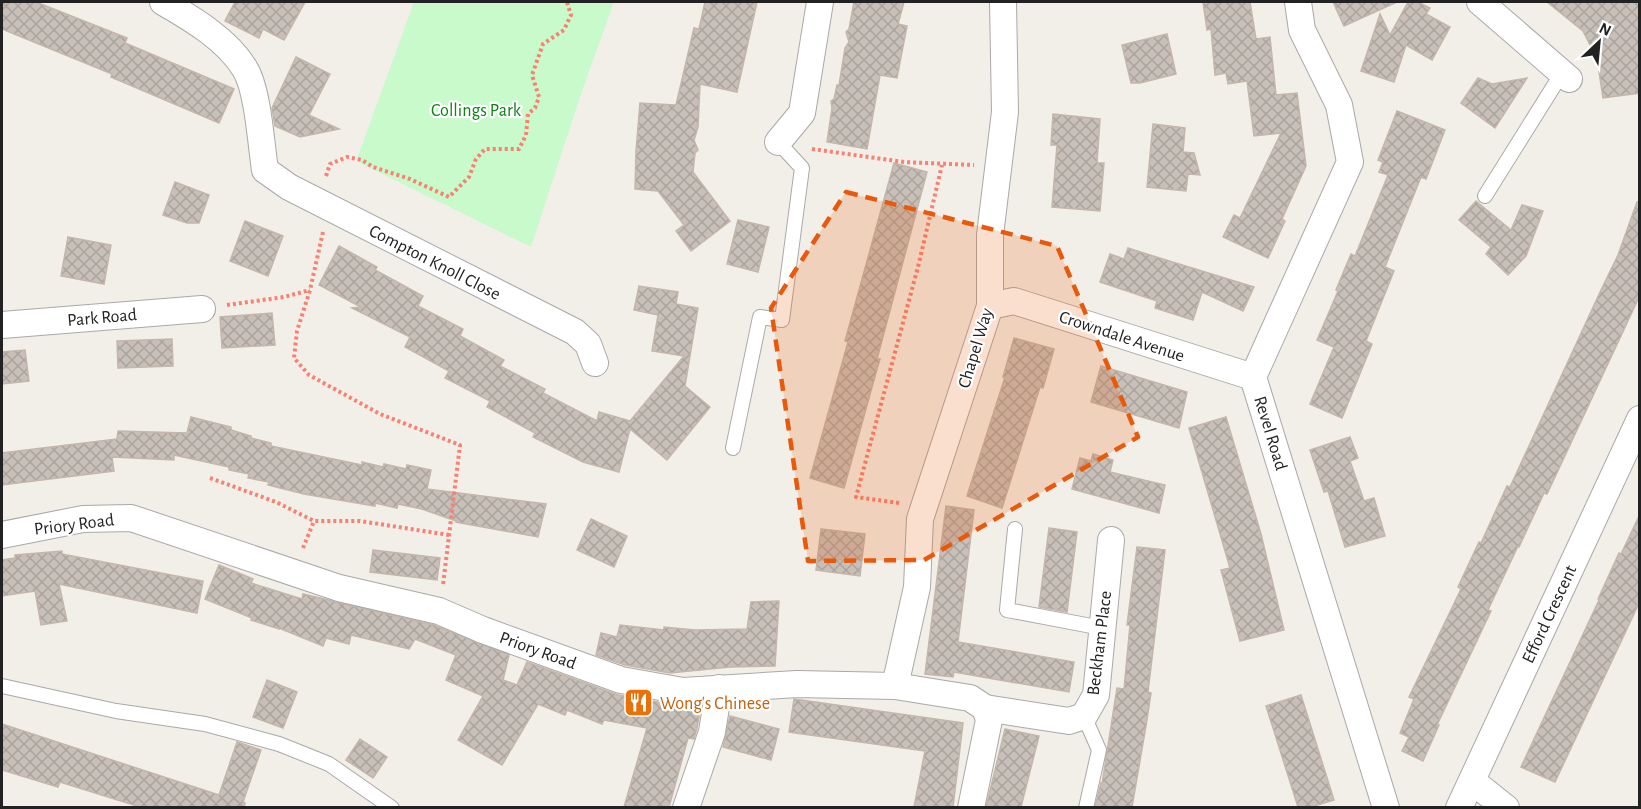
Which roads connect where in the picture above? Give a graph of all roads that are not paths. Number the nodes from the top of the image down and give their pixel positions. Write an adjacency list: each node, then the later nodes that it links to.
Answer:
1 (163, 2): 6 (street)
2 (820, 2): 8 (street)
3 (1002, 2): 10 (street, Chapel Way)
4 (1298, 2): 14 (street, Revel Road)
5 (1480, 2): 7 (street)
6 (193, 9): 13 (street, Compton Knoll Close)
7 (1566, 76): 9 (lane)
8 (778, 142): 16 (lane)
9 (1485, 196)
10 (990, 306): 14 (street, Crowndale Avenue); 22 (street, Chapel Way)
11 (202, 309): 12 (street, Park Road)
12 (2, 325)
13 (595, 363)
14 (1254, 377): 31 (street, Revel Road)
15 (1640, 419): 26 (street, Efford Crescent)
16 (733, 448)
17 (1015, 529): 20 (lane)
18 (2, 535): 23 (street, Priory Road)
19 (1111, 540): 20 (street, Beckham Place)
20 (1102, 628): 25 (street, Beckham Place)
21 (2, 686): 27 (lane)
22 (895, 686): 23 (street, Priory Road); 24 (street, Priory Road)
23 (719, 688): 28 (street)
24 (985, 708): 25 (street, Beckham Place); 29 (street)
25 (1084, 716): 30 (lane)
26 (1472, 781): 32 (street, Efford Crescent); 33 (street)
27 (392, 807)
28 (686, 807)
29 (971, 807)
30 (1086, 807)
31 (1386, 807)
32 (1459, 807)
33 (1506, 807)

